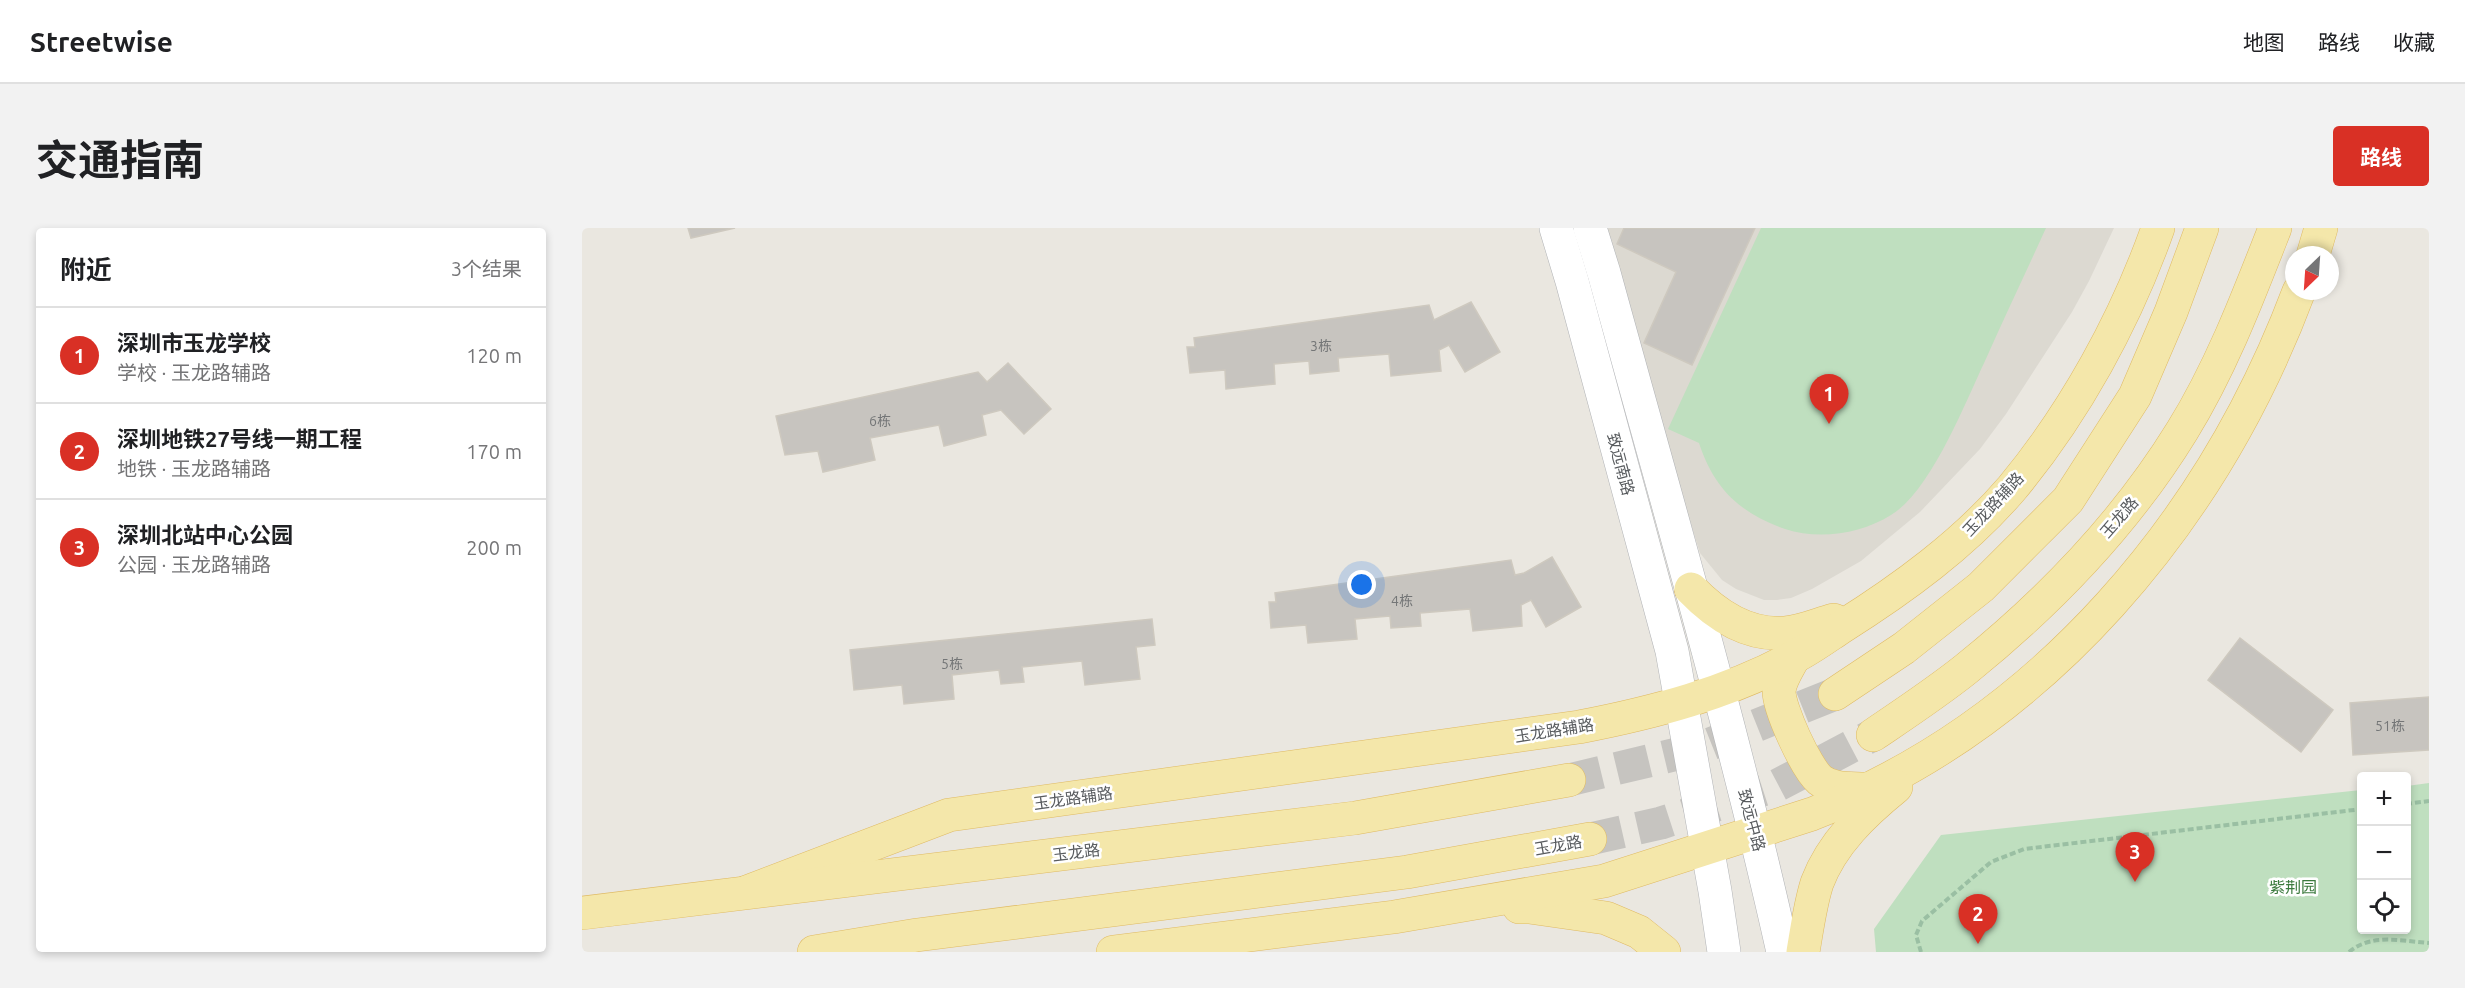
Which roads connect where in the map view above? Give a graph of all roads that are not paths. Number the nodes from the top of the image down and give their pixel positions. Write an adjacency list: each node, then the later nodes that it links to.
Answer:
1 (1556, 228): 14 (street, 致远南路)
2 (1590, 228): 9 (street, 致远南路)
3 (2158, 228): 10 (main road, 玉龙路辅路)
4 (2202, 228): 13 (main road)
5 (2274, 228): 15 (main road, 玉龙路)
6 (2321, 228): 7 (main road)
7 (2316, 246)
8 (2295, 300): 16 (main road)
9 (1690, 589): 10 (main road); 12 (street, 致远南路)
10 (1868, 610): 11 (main road, 玉龙路辅路)
11 (1794, 657): 12 (main road, 玉龙路辅路); 18 (main road)
12 (1717, 689): 14 (main road, 玉龙路辅路); 19 (street, 致远中路)
13 (1835, 694)
14 (1681, 702): 21 (street); 22 (main road, 玉龙路辅路)
15 (1873, 735)
16 (1936, 753): 18 (main road); 31 (main road)
17 (1569, 780): 22 (main road, 玉龙路)
18 (1865, 789): 19 (main road)
19 (1755, 832): 21 (main road); 30 (street, 致远中路)
20 (1590, 839): 26 (main road, 玉龙路)
21 (1708, 848): 24 (main road); 29 (street)
22 (747, 892): 23 (main road, 玉龙路)
23 (582, 913)
24 (1394, 917): 25 (main road); 28 (main road)
25 (1160, 950): 27 (main road)
26 (814, 952)
27 (1113, 952)
28 (1664, 952)
29 (1724, 952)
30 (1783, 952)
31 (1803, 952)

